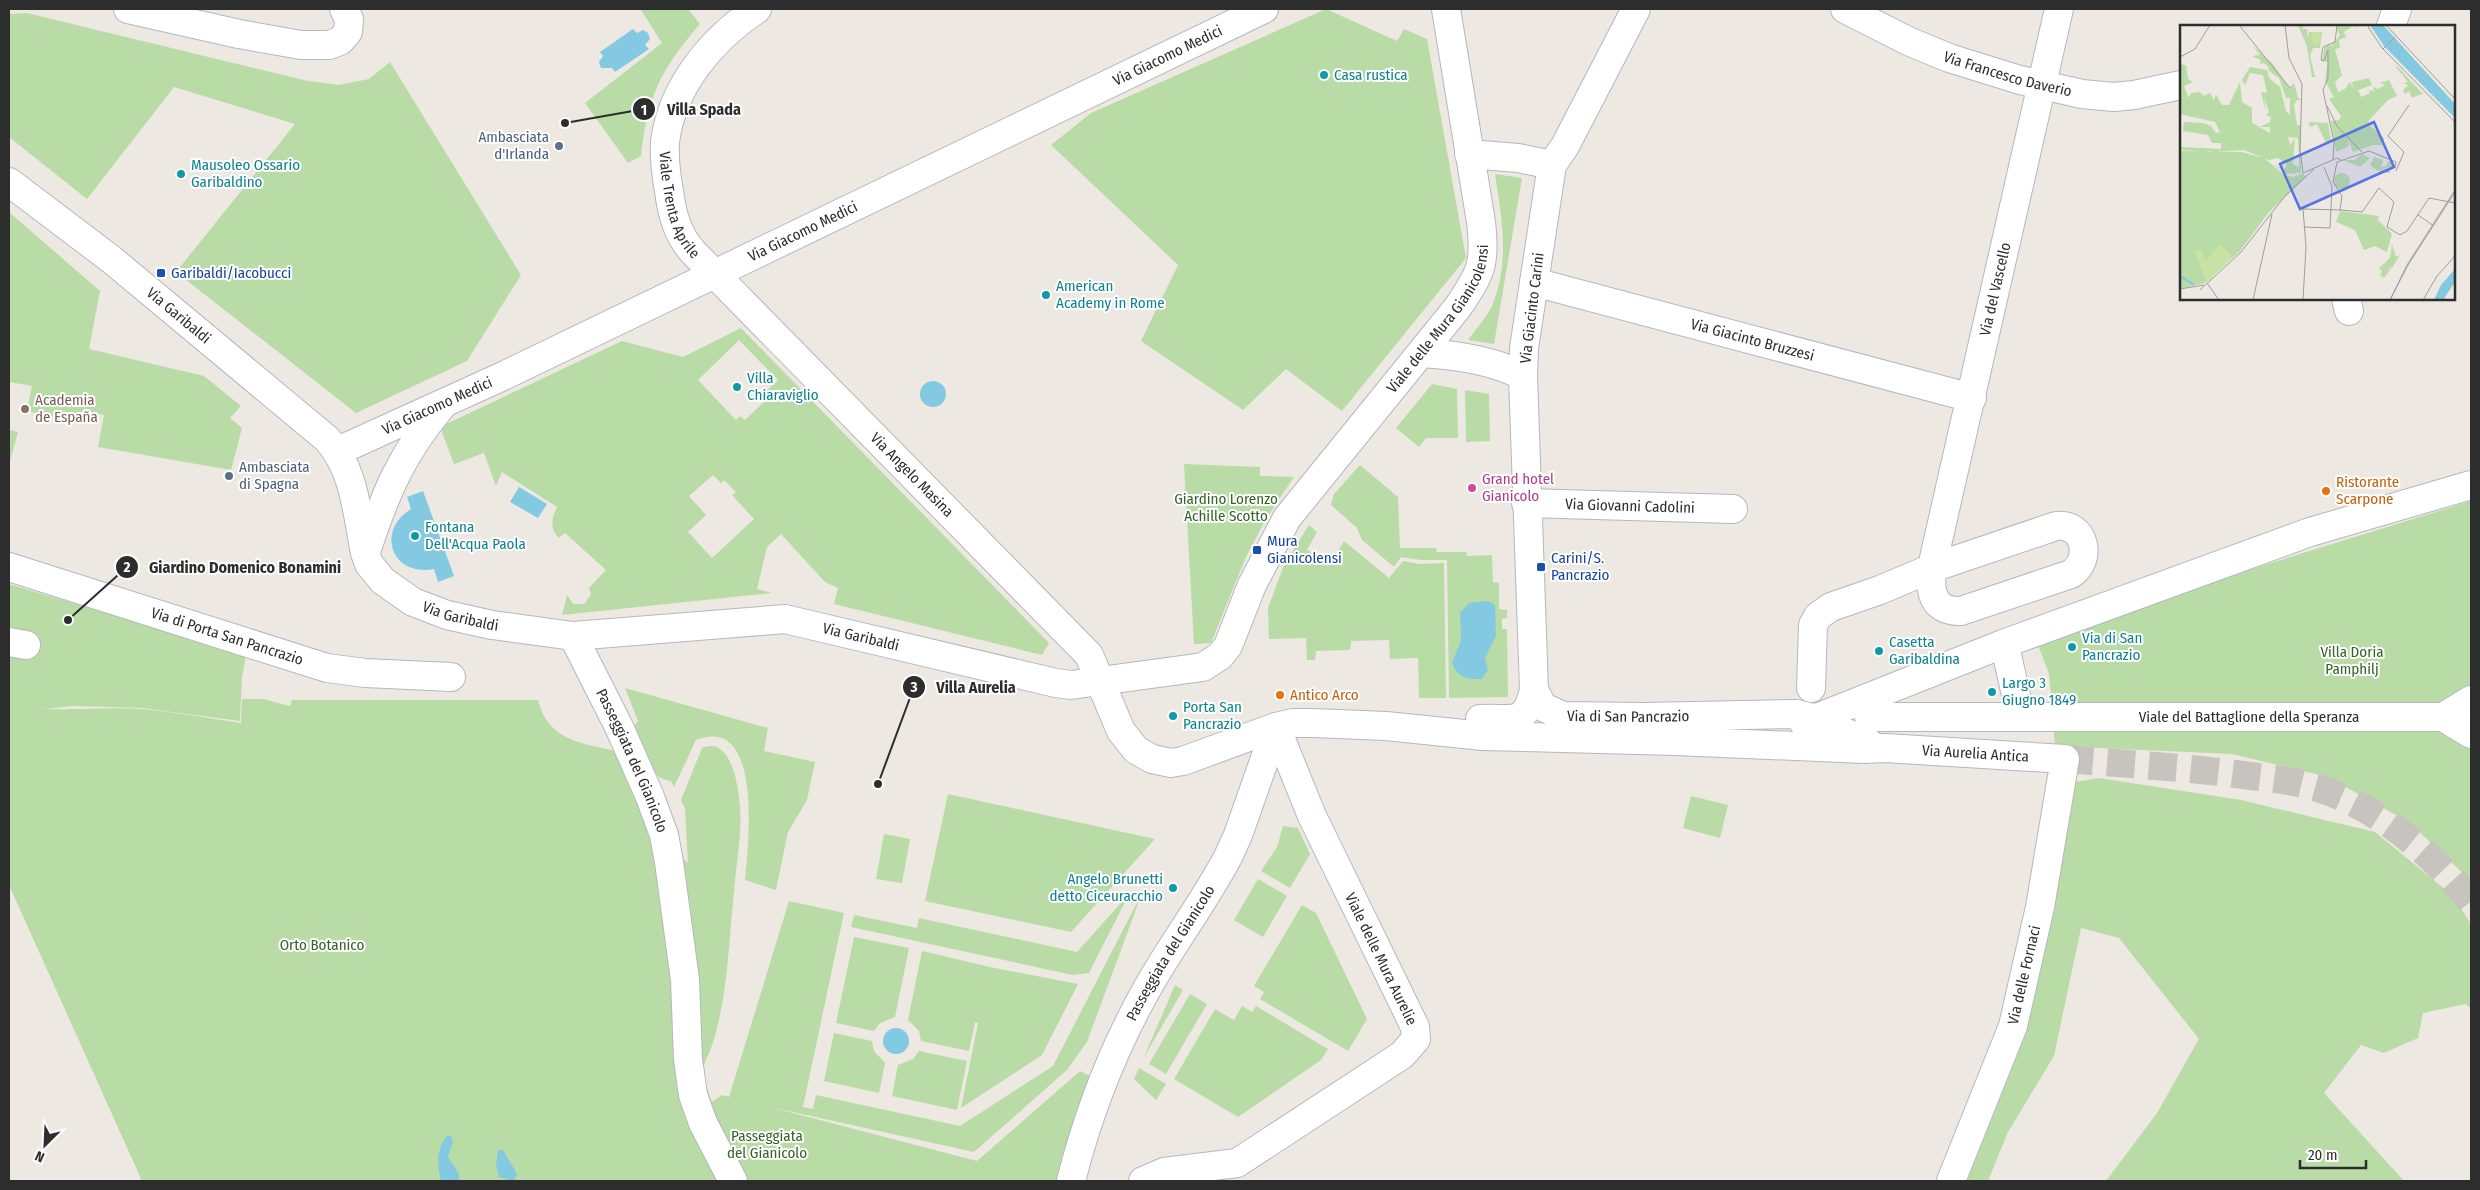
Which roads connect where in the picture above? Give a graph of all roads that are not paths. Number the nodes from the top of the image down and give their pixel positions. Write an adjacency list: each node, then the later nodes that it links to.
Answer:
1 (128, 9): 2 (street)
2 (344, 9)
3 (758, 9): 16 (street, Viale Trenta Aprile)
4 (1264, 9): 16 (street, Via Giacomo Medici)
5 (1446, 9): 13 (street, Viale delle Mura Gianicolensi)
6 (1636, 9): 14 (street, Via Giacinto Carini)
7 (1845, 9): 11 (street, Via Francesco Daverio)
8 (2059, 9): 11 (street, Via del Vascello)
9 (2397, 9): 10 (street)
10 (2390, 25)
11 (2041, 85): 12 (street, Via Francesco Daverio); 20 (street, Via del Vascello)
12 (2180, 85)
13 (1468, 154): 14 (street); 18 (street, Viale delle Mura Gianicolensi)
14 (1552, 165): 17 (street, Via Giacinto Carini)
15 (9, 182): 22 (street, Via Garibaldi)
16 (716, 273): 21 (street, Via Giacomo Medici); 35 (street, Via Angelo Masina)
17 (1534, 282): 19 (street, Via Giacinto Carini); 20 (street, Via Giacinto Bruzzesi)
18 (1422, 353): 19 (street); 33 (street, Viale delle Mura Gianicolensi)
19 (1523, 376): 24 (street, Via Giacinto Carini)
20 (1972, 398): 28 (street, Via del Vascello)
21 (445, 403): 22 (street, Via Giacomo Medici); 26 (street)
22 (338, 451): 26 (street, Via Garibaldi)
23 (2471, 484): 30 (street, Via di San Pancrazio)
24 (1526, 504): 25 (street, Via Giovanni Cadolini); 37 (street, Via Giacinto Carini)
25 (1733, 509)
26 (365, 553): 31 (street, Via Garibaldi)
27 (9, 567): 34 (street, Via di Porta San Pancrazio)
28 (1932, 568): 29 (street); 29 (street); 36 (street)
29 (2056, 580): 30 (street)
30 (2072, 620): 39 (street, Via di San Pancrazio)
31 (573, 636): 35 (street, Via Garibaldi); 50 (street, Passeggiata del Gianicolo)
32 (2007, 655): 40 (street)
33 (1191, 669): 35 (street, Via Garibaldi)
34 (450, 677)
35 (1102, 681): 48 (street, Via Angelo Masina)
36 (1811, 688)
37 (1534, 690): 42 (street, Via di San Pancrazio); 43 (street, Via di San Pancrazio)
38 (2471, 700): 41 (street)
39 (1873, 705): 40 (street); 42 (street, Via di San Pancrazio); 47 (street)
40 (2020, 717): 41 (street, Viale del Battaglione della Speranza)
41 (2443, 717): 45 (street)
42 (1813, 718): 46 (street, Via di San Pancrazio); 47 (street, Via di San Pancrazio)
43 (1386, 726): 44 (street, Via di San Pancrazio); 46 (street, Via di San Pancrazio)
44 (1276, 727): 48 (street, Via di San Pancrazio); 51 (street, Passeggiata del Gianicolo); 52 (street, Viale delle Mura Aurelie)
45 (2471, 734)
46 (1585, 738): 47 (street, Via di San Pancrazio)
47 (1885, 748): 49 (street, Via Aurelia Antica)
48 (1199, 756)
49 (2065, 759): 53 (street, Via delle Fornaci)
50 (733, 1181)
51 (1072, 1181)
52 (1143, 1181)
53 (1951, 1181)

